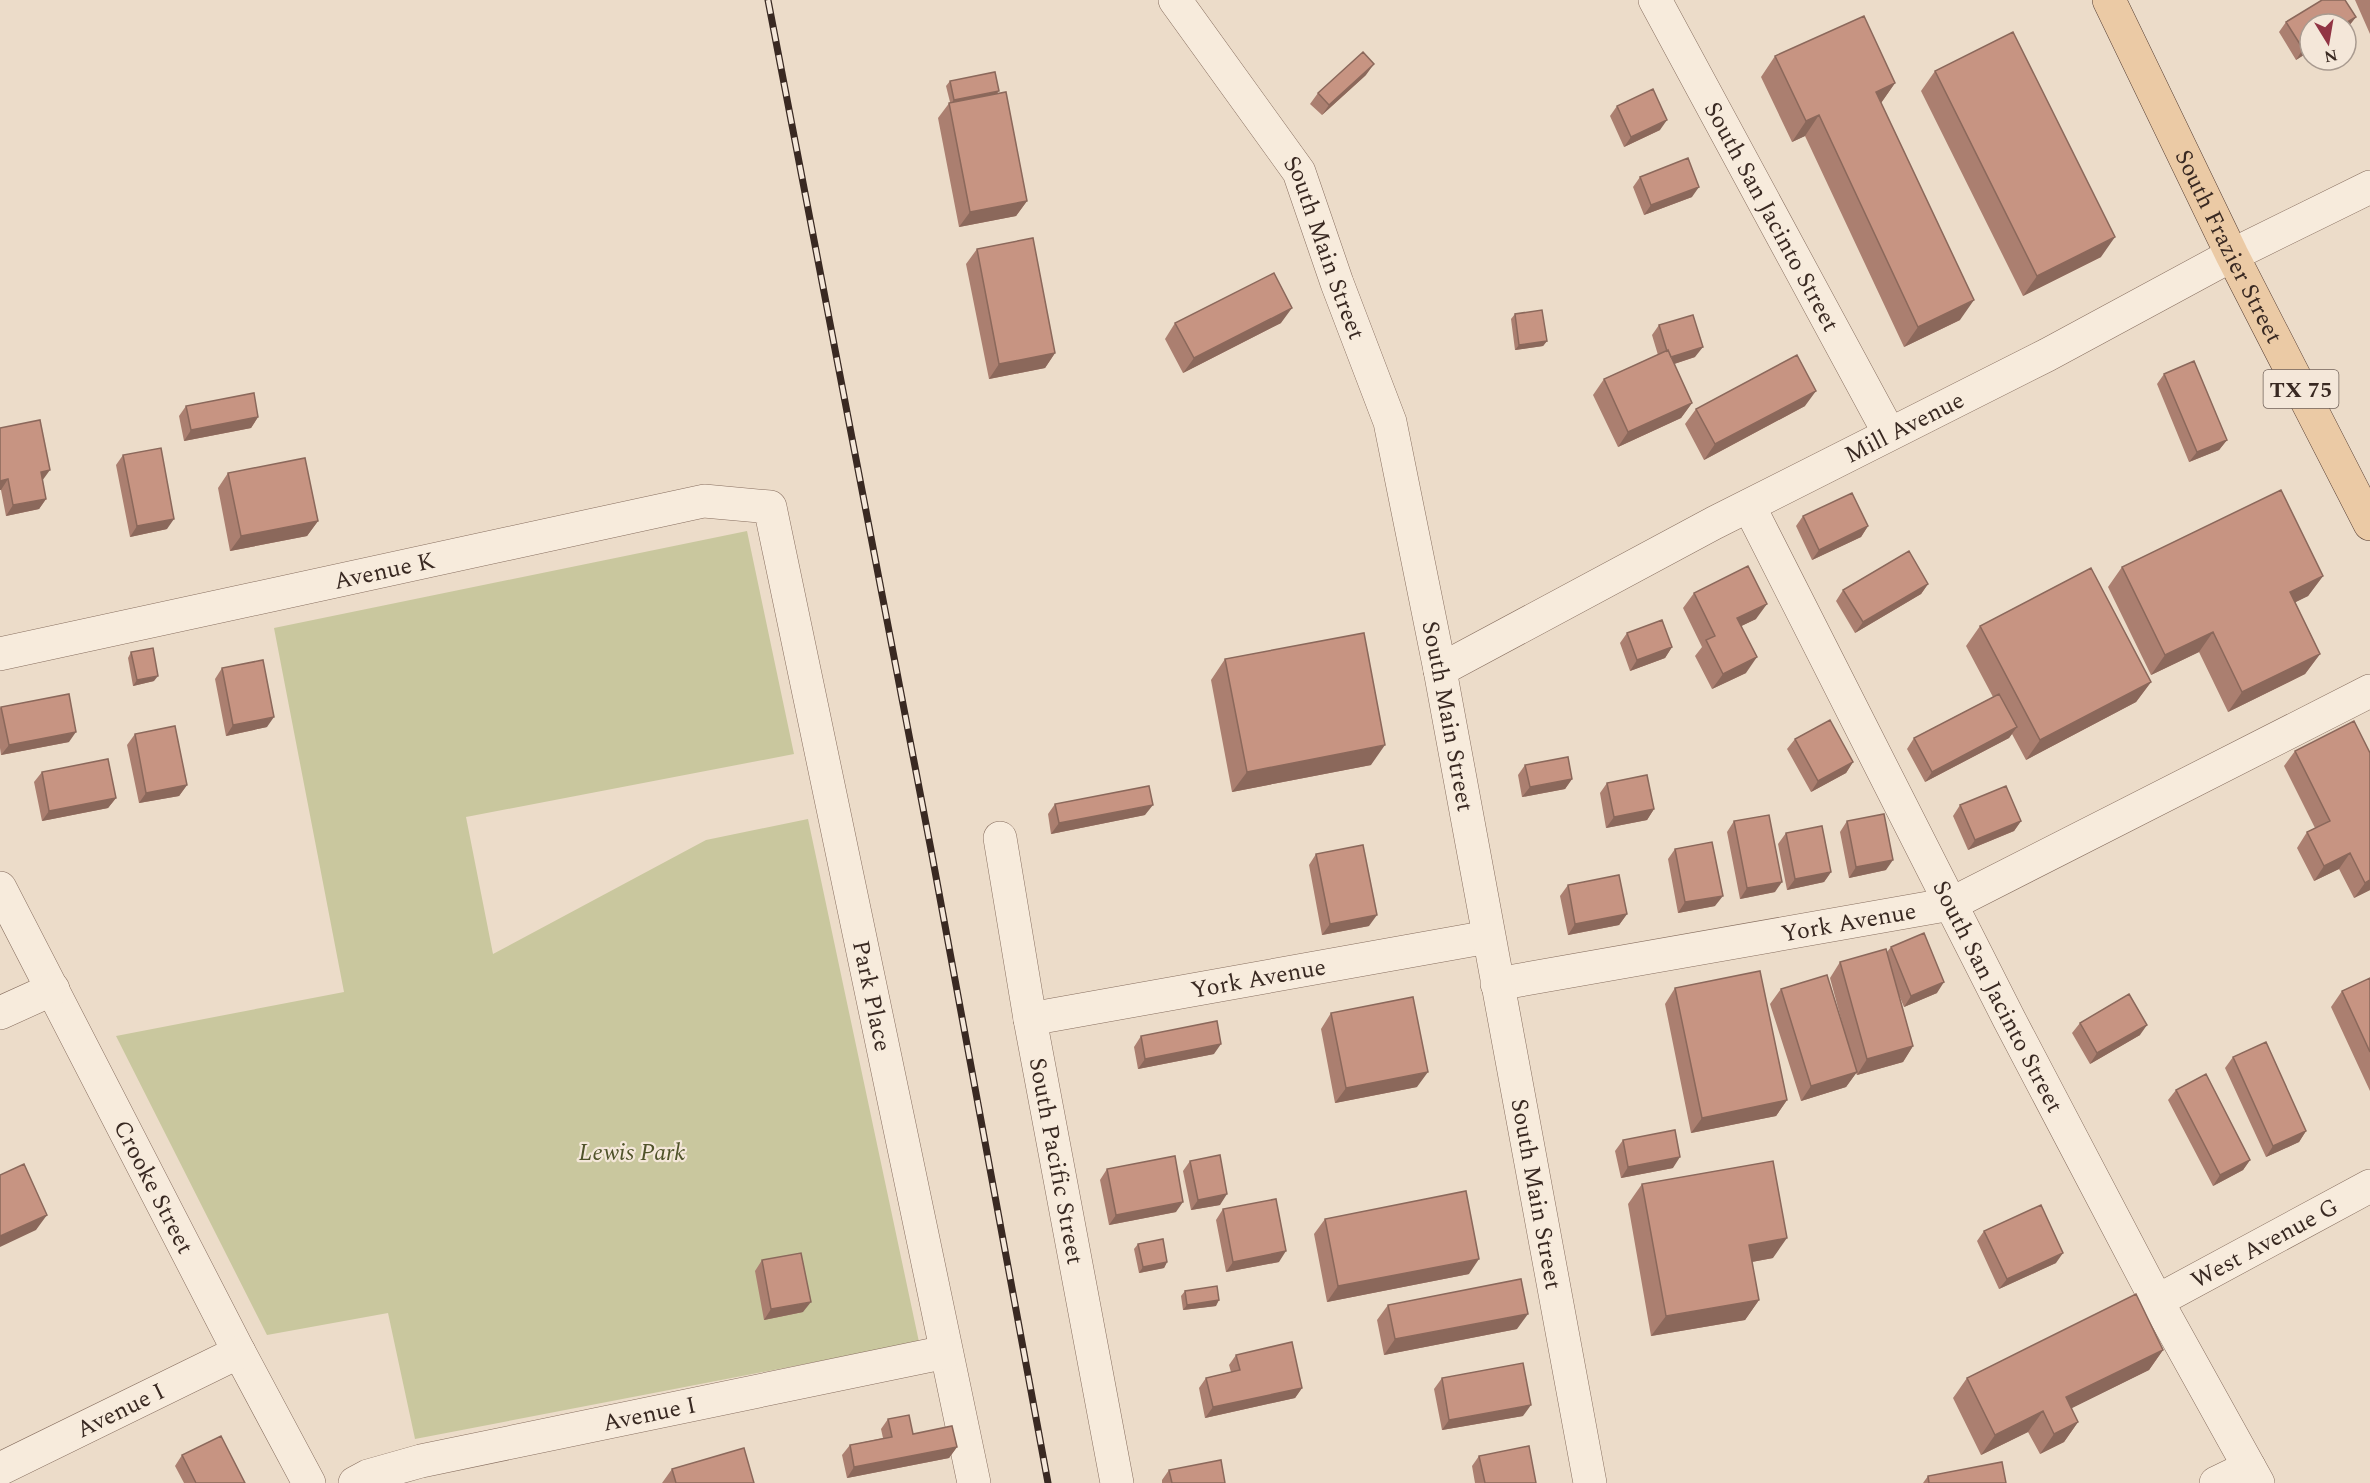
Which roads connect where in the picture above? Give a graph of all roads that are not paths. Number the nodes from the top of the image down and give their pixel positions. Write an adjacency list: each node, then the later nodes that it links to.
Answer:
1 (1175, 0): 11 (street, South Main Street)
2 (1655, 0): 6 (street, South San Jacinto Street)
3 (2109, 0): 5 (main road, South Frazier Street / TX 75)
4 (2370, 187): 5 (street, Mill Avenue)
5 (2232, 255): 6 (street, Mill Avenue); 9 (main road, South Frazier Street / TX 75)
6 (1888, 433): 8 (street, Mill Avenue)
7 (770, 507): 10 (street, Avenue K); 24 (street, Park Place)
8 (1749, 507): 11 (street, Mill Avenue); 15 (street, South San Jacinto Street)
9 (2370, 524)
10 (0, 654)
11 (1440, 669): 16 (street, South Main Street)
12 (2370, 691): 15 (street, York Avenue)
13 (1000, 838): 20 (street, South Pacific Street)
14 (0, 888): 18 (street, Crooke Street)
15 (1951, 904): 17 (street, York Avenue); 22 (street, South San Jacinto Street)
16 (1488, 937): 17 (street, South Main Street); 20 (street, York Avenue)
17 (1497, 984): 31 (street, South Main Street)
18 (52, 989): 19 (street); 23 (street, Crooke Street)
19 (0, 1013)
20 (1030, 1019): 30 (street, South Pacific Street)
21 (2370, 1186): 22 (street, West Avenue G)
22 (2157, 1301): 26 (street, South San Jacinto Street)
23 (239, 1352): 25 (street, Avenue I); 27 (street, Crooke Street)
24 (946, 1352): 28 (street, Avenue I); 29 (street, Park Place)
25 (0, 1469)
26 (2253, 1475): 32 (street)
27 (309, 1483)
28 (354, 1483)
29 (974, 1483)
30 (1117, 1483)
31 (1590, 1483)
32 (2216, 1483)

